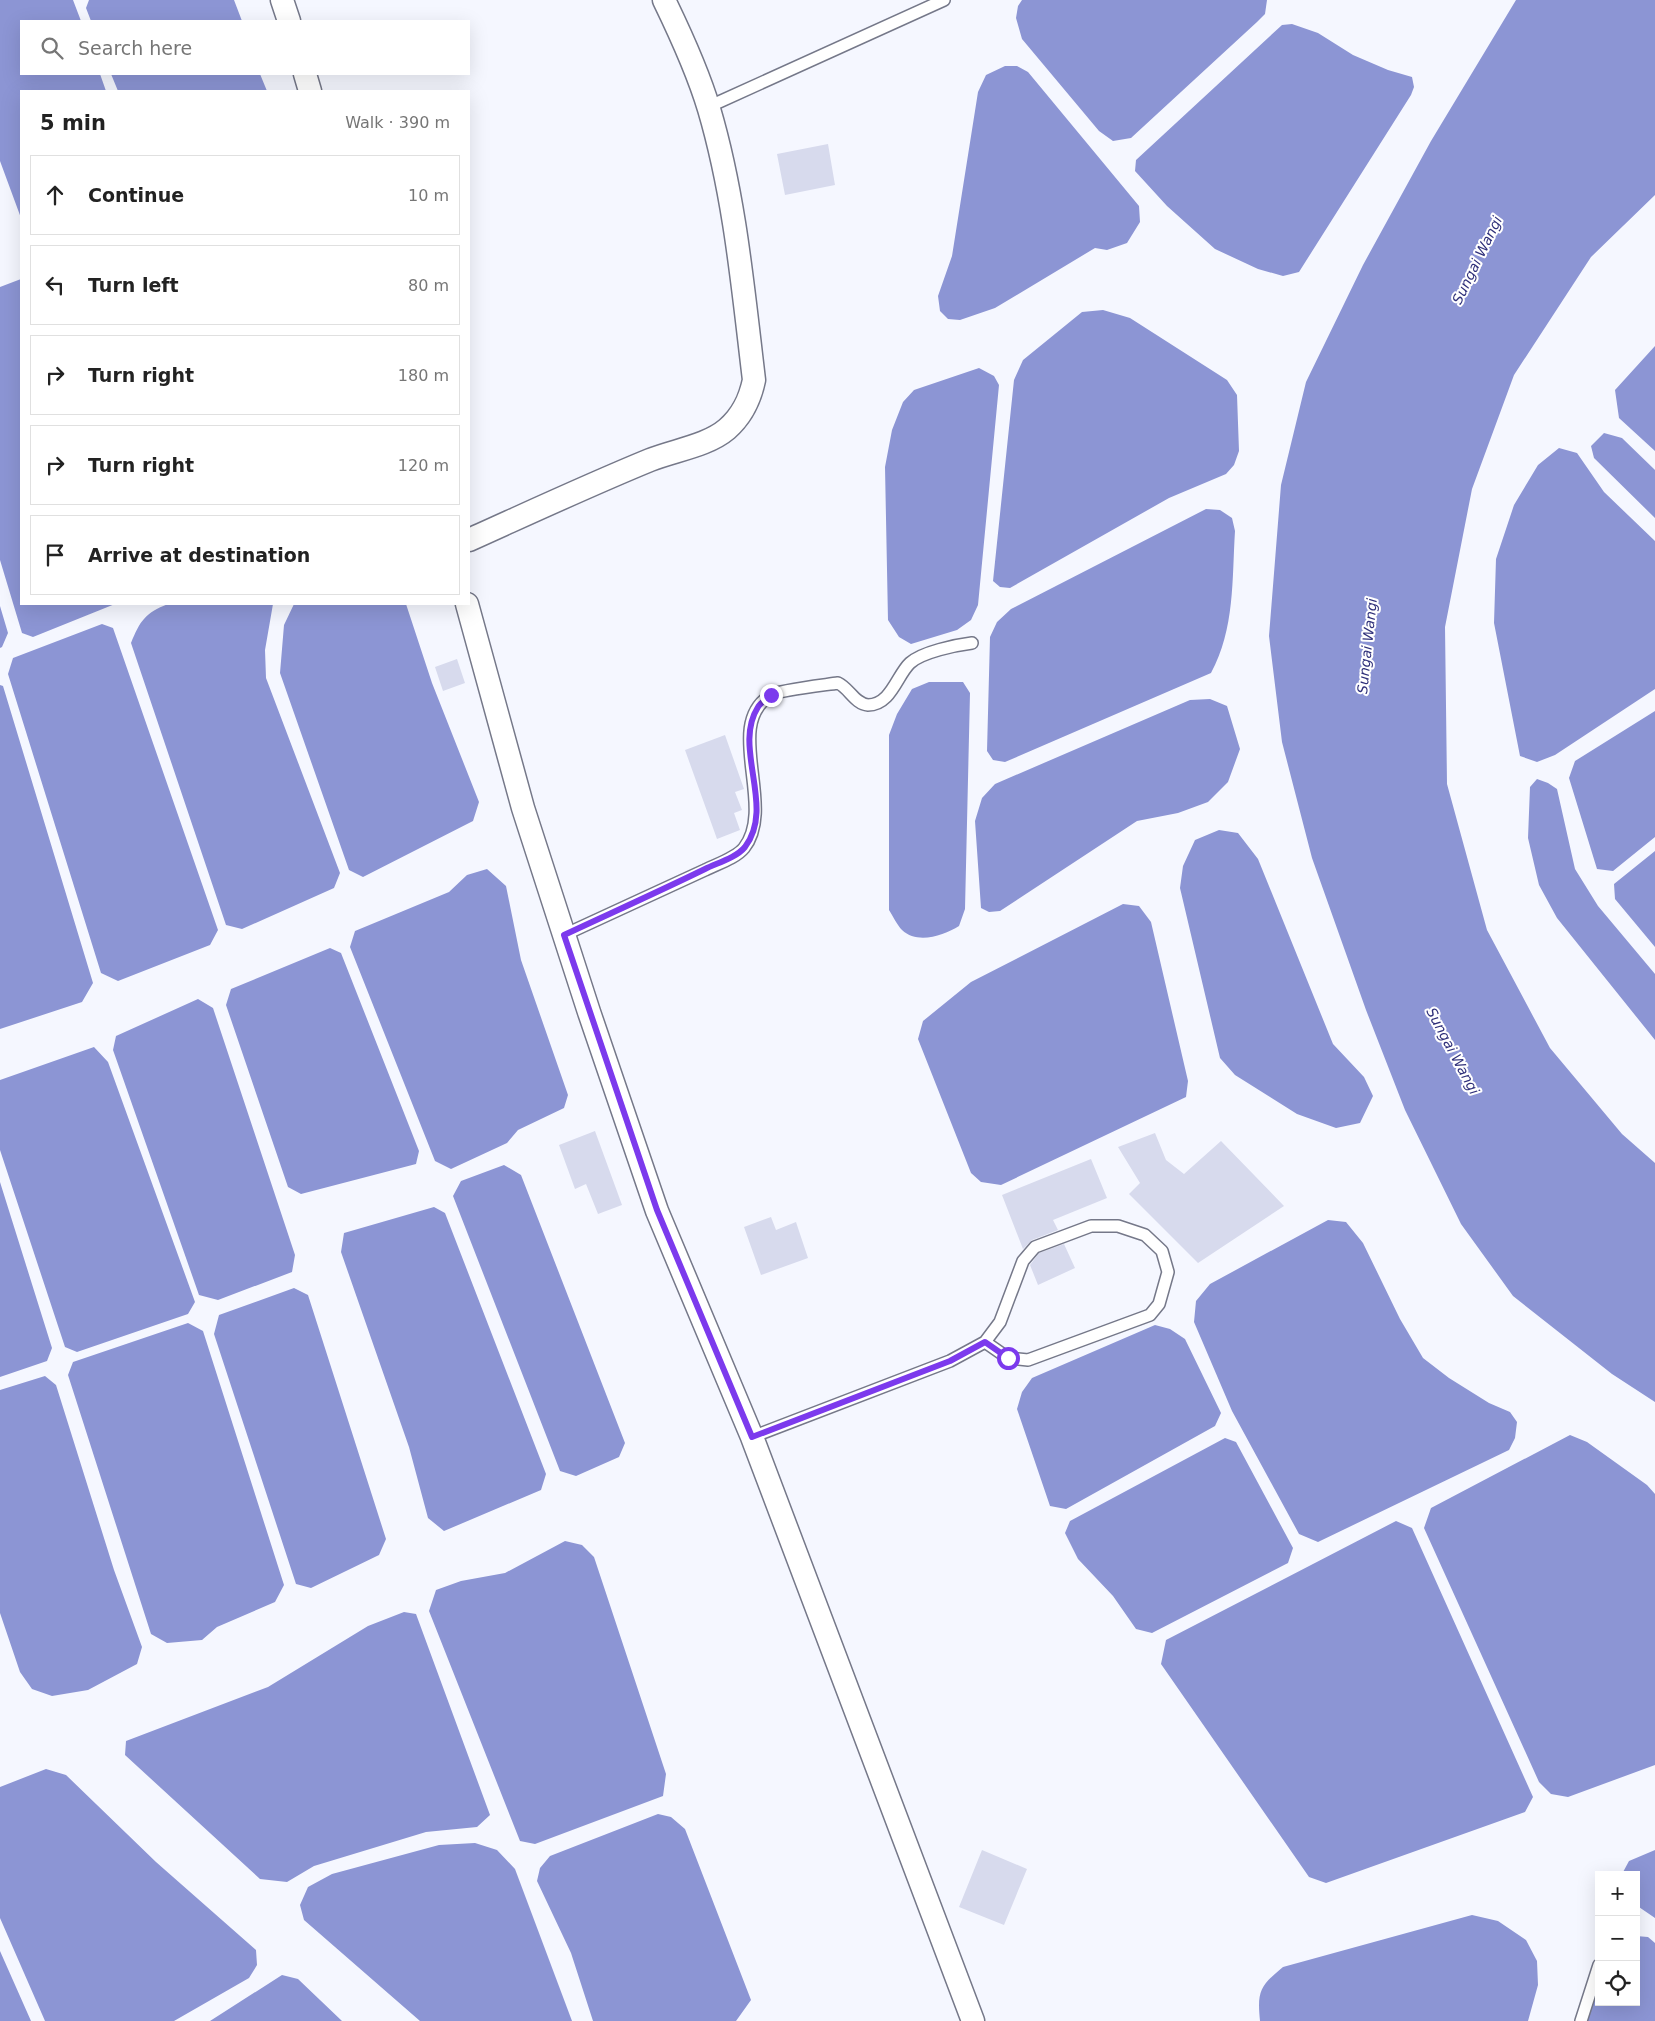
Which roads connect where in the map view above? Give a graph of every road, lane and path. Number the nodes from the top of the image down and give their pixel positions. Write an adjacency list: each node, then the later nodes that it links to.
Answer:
1 (282, 0): 4 (street)
2 (664, 0): 7 (street)
3 (944, 0): 7 (lane)
4 (289, 20)
5 (305, 75): 6 (street)
6 (310, 90)
7 (708, 108): 8 (street)
8 (470, 540)
9 (466, 605): 11 (street)
10 (972, 643): 11 (lane)
11 (564, 935): 13 (street)
12 (985, 1342): 12 (lane); 13 (lane)
13 (752, 1437): 15 (street)
14 (1595, 1977): 16 (lane)
15 (973, 2021)
16 (1581, 2021)

